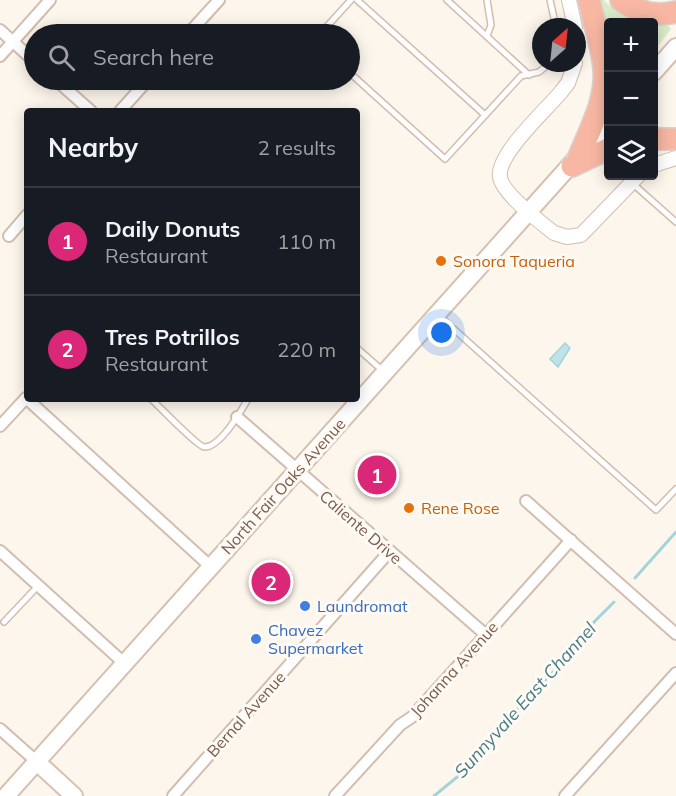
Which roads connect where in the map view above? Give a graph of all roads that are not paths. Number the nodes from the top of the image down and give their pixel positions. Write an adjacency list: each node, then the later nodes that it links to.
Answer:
1 (50, 0): 14 (street)
2 (219, 0): 15 (street)
3 (351, 0): 16 (lane)
4 (357, 0): 33 (lane)
5 (447, 0): 19 (lane)
6 (487, 0): 19 (lane)
7 (550, 0): 12 (lane)
8 (569, 0): 13 (street)
9 (589, 0): 39 (highway)
10 (621, 0): 11 (highway)
11 (676, 12)
12 (554, 18)
13 (573, 18)
14 (29, 24)
15 (197, 24)
16 (329, 24)
17 (0, 30): 20 (street)
18 (24, 30): 20 (street)
19 (488, 36): 27 (lane)
20 (13, 42): 22 (street); 23 (street)
21 (676, 47): 24 (main road)
22 (24, 52)
23 (0, 56)
24 (658, 67)
25 (539, 72): 27 (lane)
26 (571, 72): 43 (street)
27 (529, 75): 33 (lane)
28 (360, 82): 33 (lane)
29 (67, 90): 31 (street)
30 (139, 90): 32 (street)
31 (88, 108)
32 (123, 108)
33 (485, 115)
34 (606, 126): 39 (main road, North Fair Oaks Avenue)
35 (658, 139): 36 (highway)
36 (676, 139)
37 (604, 150): 39 (highway)
38 (676, 158): 40 (street)
39 (575, 162): 43 (main road, North Fair Oaks Avenue)
40 (658, 164)
41 (633, 180): 43 (street)
42 (635, 180): 45 (lane)
43 (530, 212): 47 (main road, North Fair Oaks Avenue)
44 (24, 218): 46 (street)
45 (676, 222)
46 (9, 236)
47 (437, 314): 49 (main road, North Fair Oaks Avenue); 59 (lane)
48 (360, 351): 49 (lane)
49 (385, 373): 51 (main road, North Fair Oaks Avenue)
50 (24, 400): 57 (street)
51 (360, 401)
52 (30, 402): 64 (street)
53 (154, 402): 56 (lane)
54 (247, 402): 56 (lane)
55 (359, 402): 58 (main road, North Fair Oaks Avenue)
56 (237, 417): 58 (street, Caliente Drive)
57 (0, 426)
58 (297, 471): 63 (street, Caliente Drive); 64 (main road, North Fair Oaks Avenue)
59 (676, 489)
60 (526, 501): 61 (street)
61 (571, 540): 67 (street); 68 (street, Johanna Avenue)
62 (0, 552): 65 (street)
63 (389, 552): 68 (street, Caliente Drive); 76 (street, Bernal Avenue)
64 (212, 567): 69 (main road, North Fair Oaks Avenue)
65 (38, 586): 66 (lane); 69 (street)
66 (4, 622)
67 (676, 634)
68 (486, 635): 77 (street, Johanna Avenue)
69 (125, 664): 72 (main road, North Fair Oaks Avenue)
70 (676, 673): 73 (street)
71 (0, 729): 72 (street)
72 (36, 762): 74 (main road, North Fair Oaks Avenue); 75 (main road)
73 (572, 794)
74 (6, 796)
75 (74, 796)
76 (173, 796)
77 (335, 796)

